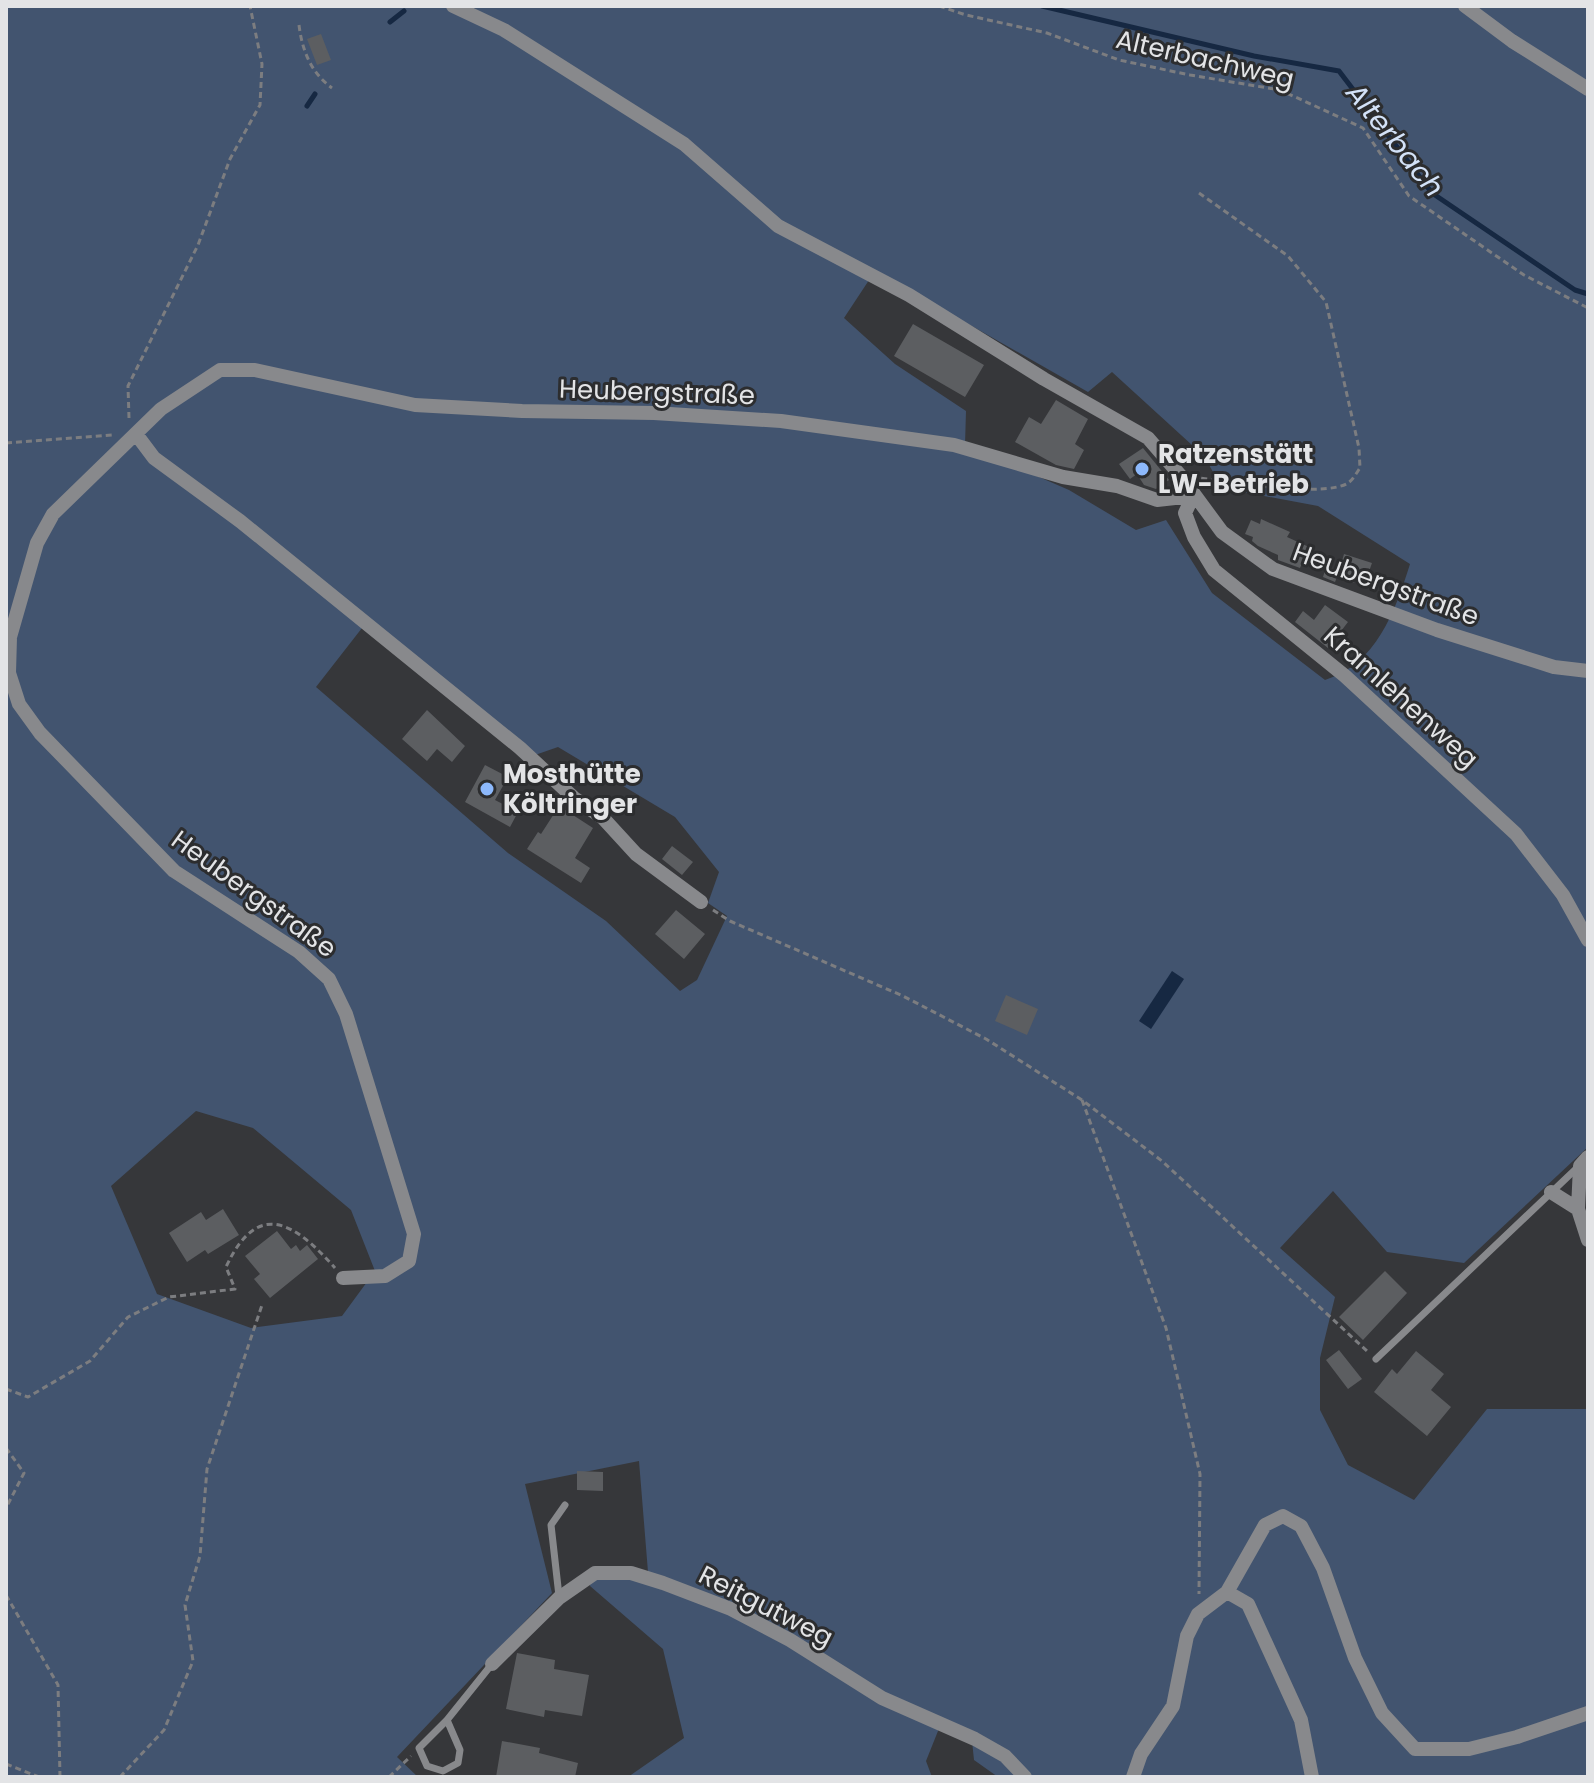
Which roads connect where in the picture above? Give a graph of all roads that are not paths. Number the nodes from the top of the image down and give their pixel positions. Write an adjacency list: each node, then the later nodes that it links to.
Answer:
1 (453, 6): 5 (street, Heubergstraße)
2 (1465, 6): 3 (street)
3 (1588, 89)
4 (136, 434): 5 (street, Heubergstraße); 7 (street); 13 (street, Heubergstraße)
5 (1193, 496): 6 (street, Heubergstraße); 8 (street, Kramlehenweg)
6 (1588, 671)
7 (701, 902)
8 (1588, 940)
9 (1584, 1162): 10 (lane); 11 (street)
10 (1551, 1192): 11 (street); 14 (lane)
11 (1578, 1209): 12 (street)
12 (1588, 1240)
13 (343, 1278)
14 (1376, 1359)
15 (565, 1505): 17 (lane)
16 (1227, 1592): 19 (street); 22 (street); 23 (street)
17 (559, 1598): 18 (street, Reitgutweg); 21 (street, Reitgutweg)
18 (492, 1664): 20 (lane)
19 (1588, 1713)
20 (447, 1720): 20 (lane)
21 (1025, 1777)
22 (1133, 1777)
23 (1312, 1777)

